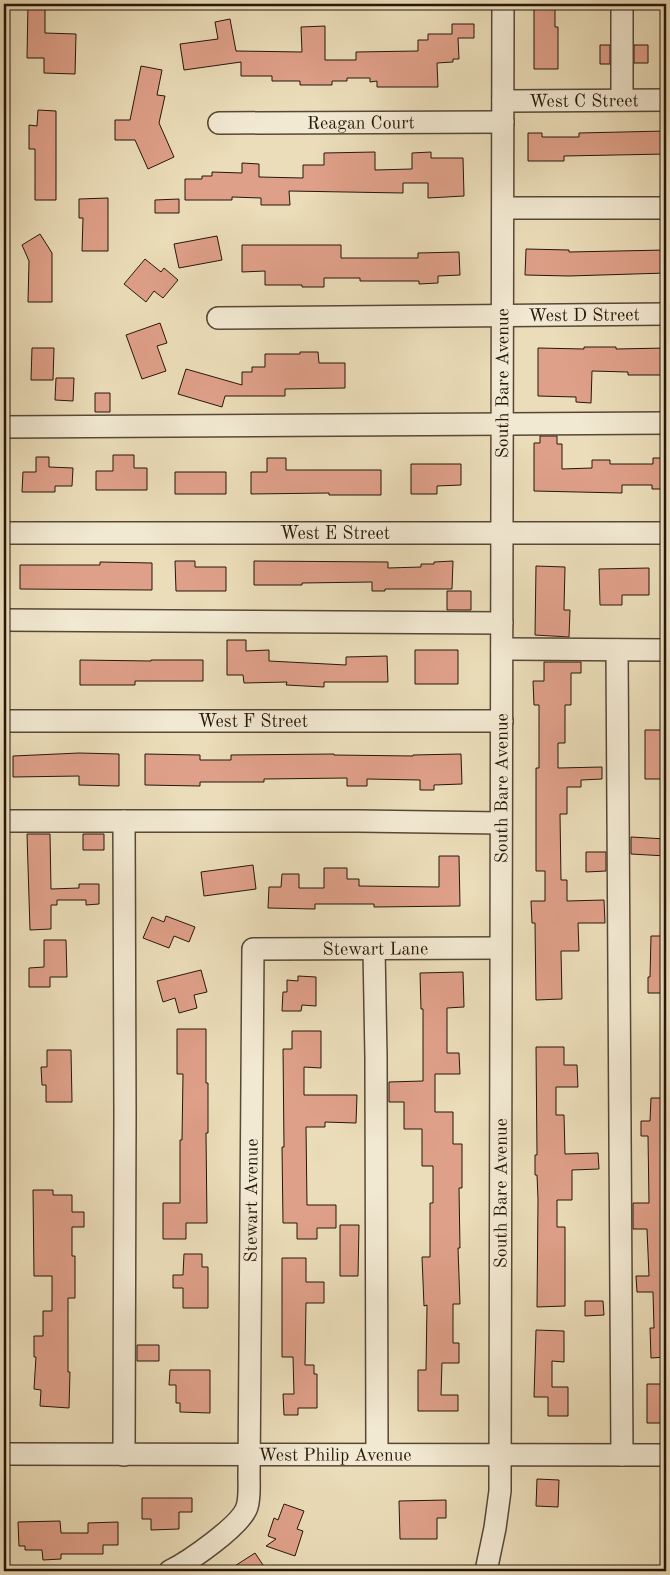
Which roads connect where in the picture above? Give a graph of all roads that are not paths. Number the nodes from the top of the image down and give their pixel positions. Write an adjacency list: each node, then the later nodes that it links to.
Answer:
1 (503, 4): 5 (street, South Bare Avenue)
2 (622, 4): 3 (street)
3 (622, 100): 4 (street, West C Street); 5 (street, West C Street)
4 (666, 100)
5 (503, 101): 6 (street, South Bare Avenue)
6 (503, 122): 7 (street, Reagan Court); 8 (street, South Bare Avenue)
7 (219, 123)
8 (503, 208): 9 (street); 11 (street, South Bare Avenue)
9 (666, 208)
10 (666, 314): 11 (street, West D Street)
11 (503, 315): 12 (street, West D Street); 14 (street, South Bare Avenue)
12 (218, 318)
13 (666, 423): 14 (street)
14 (503, 424): 15 (street); 18 (street, South Bare Avenue)
15 (4, 427)
16 (4, 533): 18 (street, West E Street)
17 (666, 533): 18 (street, West E Street)
18 (503, 534): 20 (street, South Bare Avenue)
19 (4, 620): 20 (street)
20 (502, 623): 21 (street, South Bare Avenue)
21 (502, 649): 22 (street); 25 (street, South Bare Avenue)
22 (617, 650): 23 (street); 37 (street)
23 (666, 650)
24 (4, 721): 25 (street, West F Street)
25 (502, 721): 28 (street, South Bare Avenue)
26 (4, 821): 27 (street)
27 (124, 821): 28 (street); 36 (street)
28 (501, 823): 29 (street, South Bare Avenue)
29 (500, 948): 31 (street, Stewart Lane); 35 (street, South Bare Avenue)
30 (253, 949): 31 (street, Stewart Lane); 33 (street, Stewart Avenue)
31 (374, 949): 34 (street)
32 (4, 1454): 36 (street, West Philip Avenue)
33 (249, 1454): 34 (street, West Philip Avenue); 36 (street, West Philip Avenue); 39 (street, Stewart Avenue)
34 (376, 1454): 35 (street, West Philip Avenue)
35 (499, 1454): 37 (street, West Philip Avenue); 40 (street, South Bare Avenue)
36 (124, 1455)
37 (622, 1455): 38 (street, West Philip Avenue)
38 (666, 1455)
39 (170, 1571)
40 (486, 1571)

